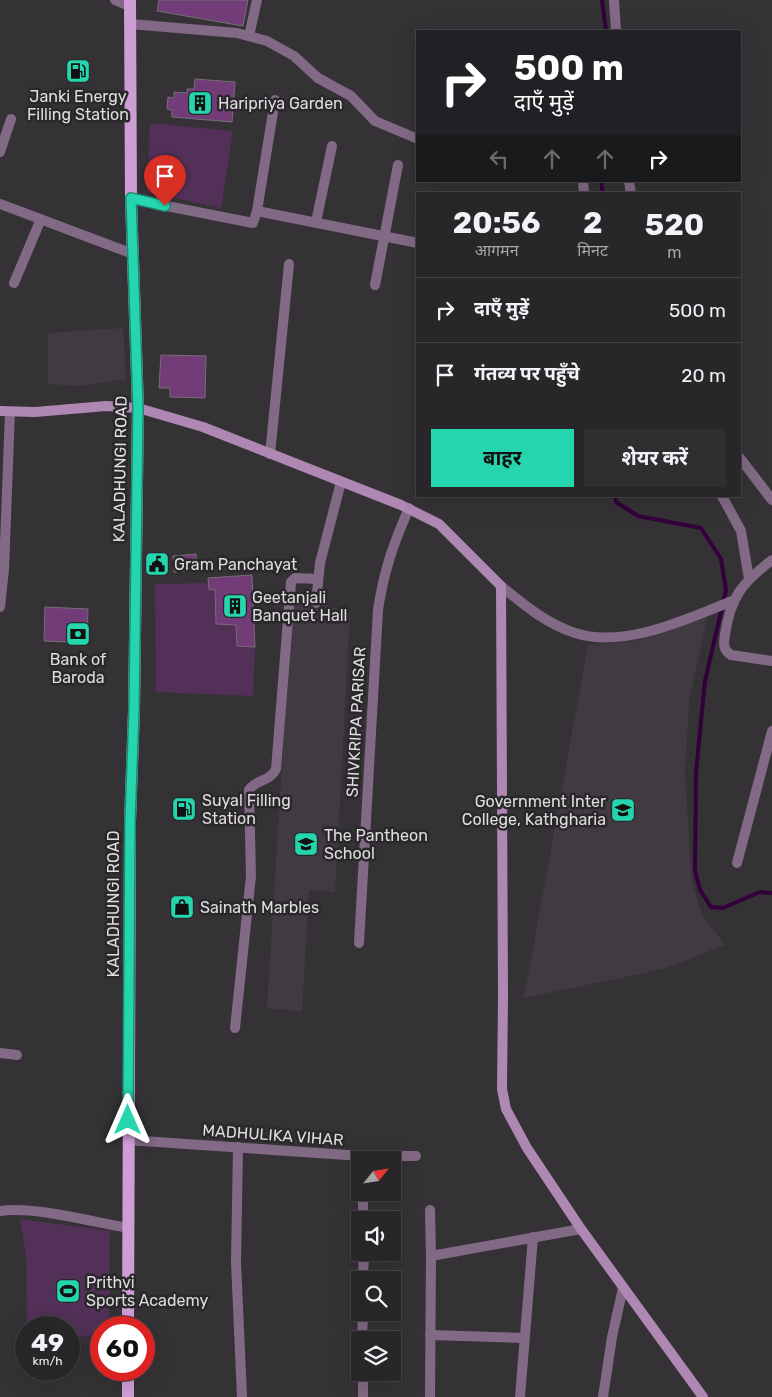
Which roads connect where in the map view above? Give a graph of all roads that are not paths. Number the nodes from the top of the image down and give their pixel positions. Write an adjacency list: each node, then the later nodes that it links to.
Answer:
1 (116, 0): 4 (street)
2 (257, 0): 7 (street)
3 (614, 0): 6 (street)
4 (130, 3): 5 (main road, KALADHUNGI ROAD)
5 (130, 24): 7 (street); 14 (main road, KALADHUNGI ROAD)
6 (616, 30)
7 (249, 36): 10 (street)
8 (275, 100): 16 (street)
9 (12, 119): 12 (street)
10 (416, 139)
11 (332, 146): 18 (street)
12 (0, 152)
13 (398, 166): 19 (street)
14 (131, 198): 16 (street); 21 (main road, KALADHUNGI ROAD)
15 (0, 204): 17 (street)
16 (256, 211): 18 (street)
17 (41, 219): 21 (street); 23 (street)
18 (316, 222): 19 (street)
19 (383, 236): 20 (street); 24 (street)
20 (416, 243)
21 (133, 254): 25 (main road, KALADHUNGI ROAD)
22 (289, 264): 27 (street)
23 (14, 283)
24 (375, 285)
25 (138, 408): 26 (street); 27 (street); 47 (main road, KALADHUNGI ROAD)
26 (5, 412): 39 (street)
27 (270, 454): 29 (street)
28 (741, 459): 31 (street)
29 (341, 482): 32 (street); 35 (street)
30 (723, 497): 34 (street)
31 (772, 500)
32 (409, 508): 36 (street); 43 (street, SHIVKRIPA PARISAR)
33 (772, 560): 34 (street)
34 (749, 578): 37 (street)
35 (318, 579): 38 (street); 44 (street)
36 (502, 586): 37 (street); 55 (street)
37 (732, 601): 40 (street)
38 (316, 603)
39 (0, 607)
40 (772, 661)
41 (772, 731): 42 (street)
42 (737, 863)
43 (359, 943)
44 (236, 1028)
45 (0, 1053): 46 (street)
46 (17, 1056)
47 (128, 1140): 48 (street, MADHULIKA VIHAR); 54 (main road, KALADHUNGI ROAD)
48 (238, 1147): 50 (street, MADHULIKA VIHAR); 65 (street)
49 (416, 1156): 51 (street, MADHULIKA VIHAR)
50 (351, 1157)
51 (401, 1157)
52 (430, 1210): 57 (street)
53 (0, 1211): 54 (street)
54 (128, 1228): 59 (main road, KALADHUNGI ROAD)
55 (581, 1229): 56 (street); 58 (street)
56 (532, 1237): 57 (street); 61 (street)
57 (431, 1256): 60 (street)
58 (623, 1288): 69 (street); 70 (street)
59 (128, 1316)
60 (430, 1335): 61 (street); 67 (street)
61 (524, 1338): 68 (street)
62 (128, 1381): 64 (main road)
63 (362, 1381): 66 (street)
64 (128, 1397)
65 (242, 1397)
66 (363, 1397)
67 (430, 1397)
68 (520, 1397)
69 (603, 1397)
70 (703, 1397)

